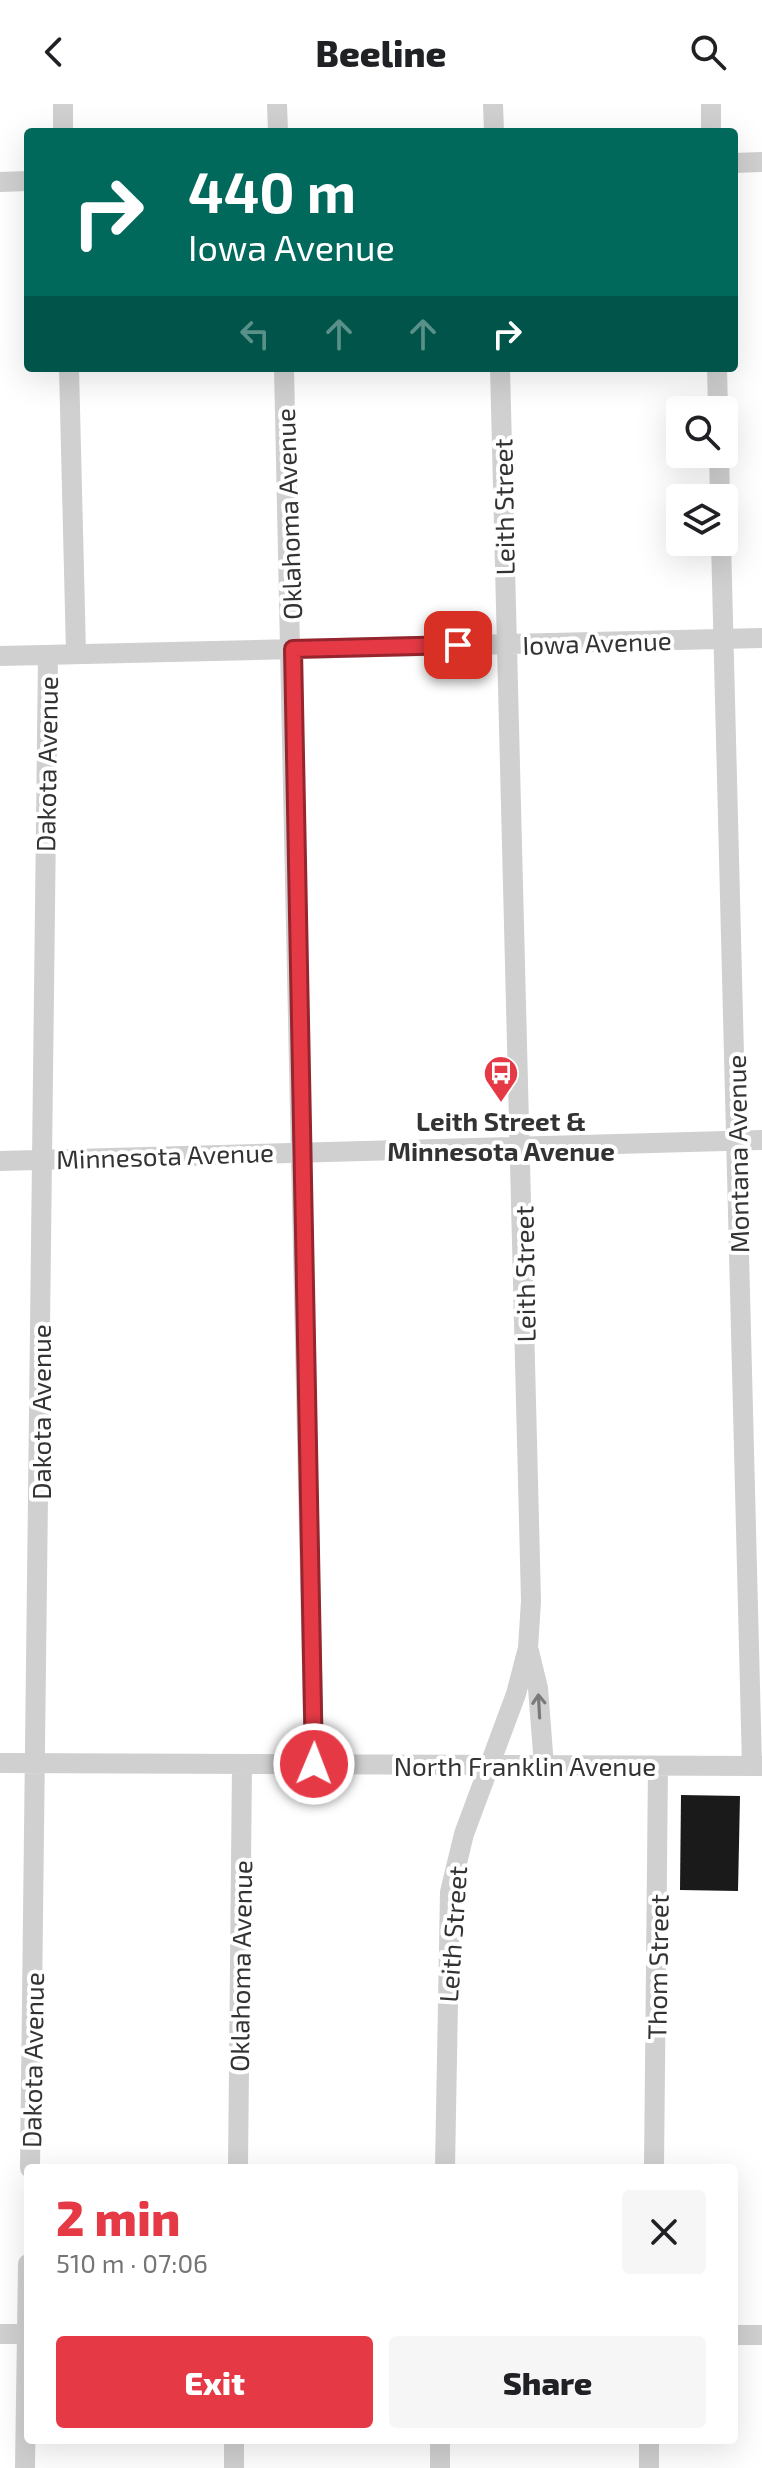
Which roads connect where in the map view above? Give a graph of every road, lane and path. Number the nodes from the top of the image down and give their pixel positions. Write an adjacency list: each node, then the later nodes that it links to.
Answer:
1 (63, 104): 5 (street)
2 (277, 104): 6 (street)
3 (493, 104): 7 (street)
4 (711, 104): 8 (street)
5 (63, 128)
6 (278, 128)
7 (494, 128)
8 (711, 128)
9 (762, 162): 10 (street)
10 (738, 163)
11 (24, 181): 12 (street)
12 (0, 182)
13 (69, 372): 23 (street, Dakota Avenue)
14 (284, 372): 22 (street, Oklahoma Avenue)
15 (500, 372): 21 (street, Leith Street)
16 (717, 372): 17 (street)
17 (718, 396)
18 (721, 556): 19 (street, Montana Avenue)
19 (724, 638): 20 (street, Iowa Avenue); 21 (street, Iowa Avenue); 27 (street, Montana Avenue)
20 (762, 638)
21 (507, 644): 22 (street, Iowa Avenue); 28 (street, Leith Street)
22 (293, 649): 23 (street, Iowa Avenue); 29 (street, Oklahoma Avenue)
23 (76, 652): 24 (street, Iowa Avenue)
24 (48, 655): 25 (street, Iowa Avenue); 30 (street, Dakota Avenue)
25 (0, 656)
26 (762, 1140): 27 (street, Minnesota Avenue)
27 (737, 1141): 28 (street, Minnesota Avenue); 40 (street, Montana Avenue)
28 (522, 1145): 29 (street, Minnesota Avenue); 32 (street, Leith Street)
29 (302, 1150): 30 (street, Minnesota Avenue); 36 (street, Oklahoma Avenue)
30 (43, 1158): 31 (street, Minnesota Avenue); 34 (street, Dakota Avenue)
31 (0, 1161)
32 (528, 1648): 37 (street, Leith Street); 38 (street, one-way to 32)
33 (0, 1763): 34 (street, North Franklin Avenue)
34 (37, 1763): 35 (street, North Franklin Avenue); 41 (street, Dakota Avenue)
35 (242, 1764): 36 (street, North Franklin Avenue); 42 (street, Oklahoma Avenue)
36 (314, 1764): 37 (street, North Franklin Avenue)
37 (489, 1765): 38 (street, North Franklin Avenue); 43 (street, Leith Street)
38 (544, 1766): 39 (street, North Franklin Avenue)
39 (658, 1766): 40 (street, North Franklin Avenue); 44 (street, Thom Street)
40 (757, 1766)
41 (30, 2164)
42 (238, 2164)
43 (445, 2164)
44 (654, 2164)
45 (0, 2334): 46 (street)
46 (24, 2334)
47 (738, 2335): 48 (street)
48 (762, 2335)
49 (25, 2444): 53 (street)
50 (234, 2444): 54 (street)
51 (440, 2444): 55 (street)
52 (649, 2444): 56 (street)
53 (25, 2468)
54 (234, 2468)
55 (440, 2468)
56 (649, 2468)

